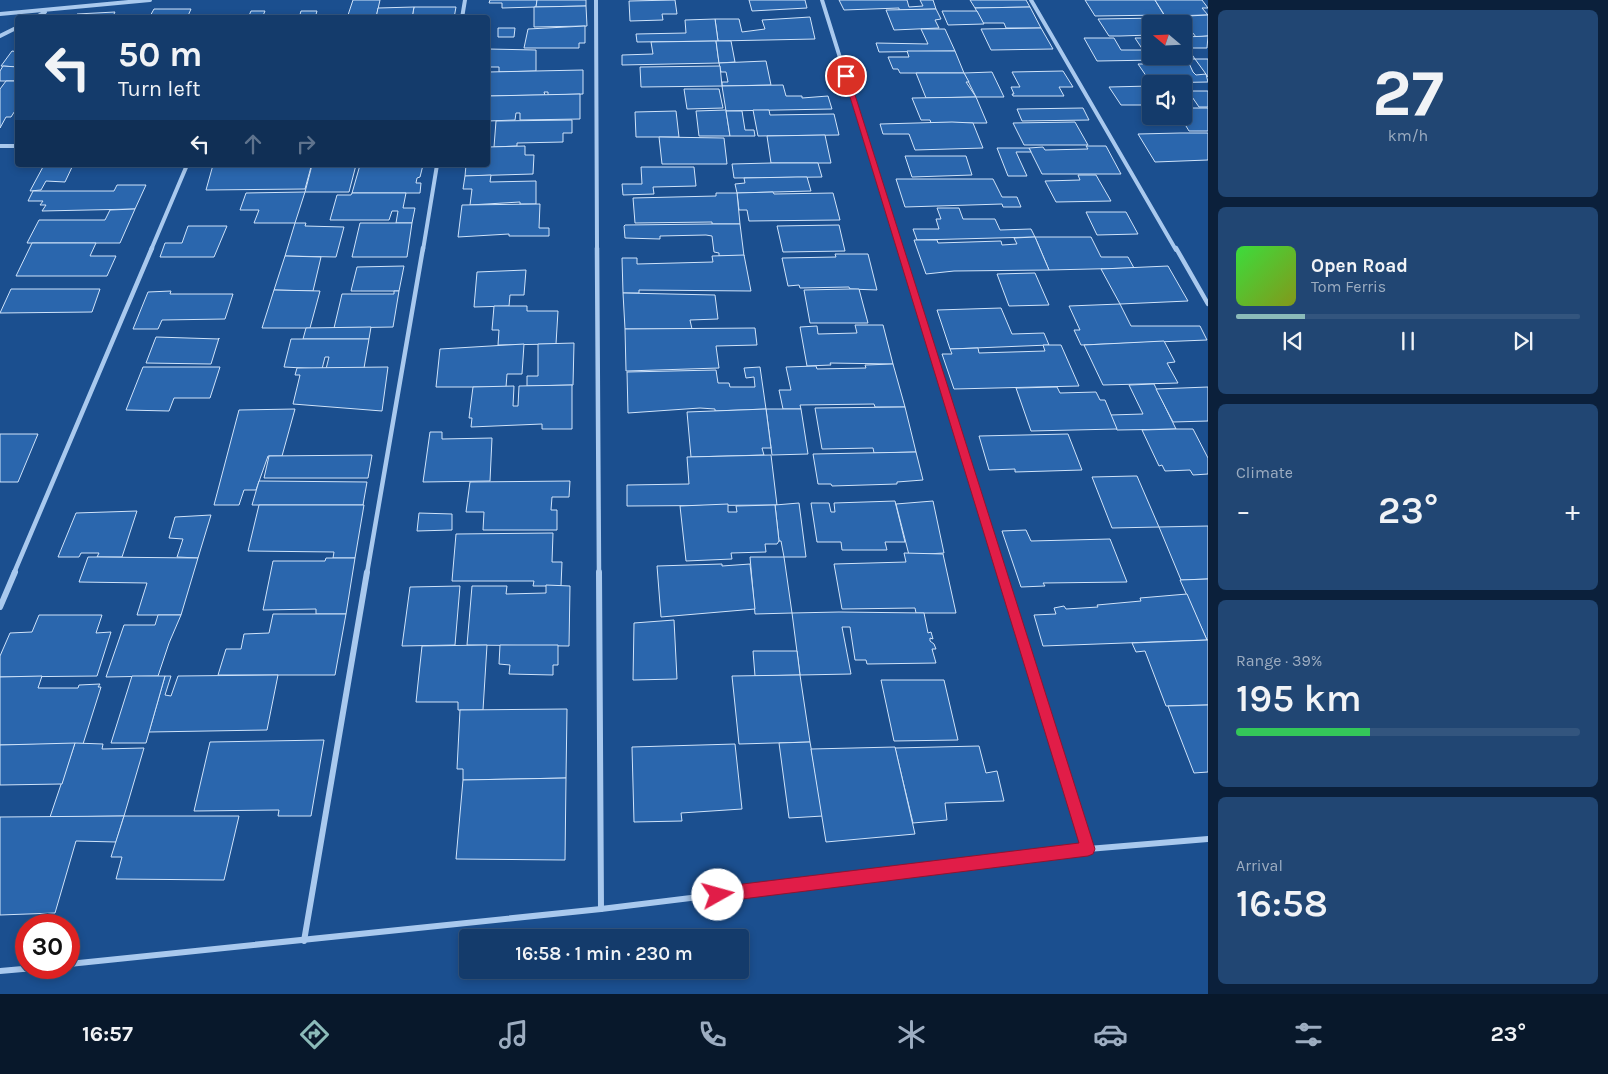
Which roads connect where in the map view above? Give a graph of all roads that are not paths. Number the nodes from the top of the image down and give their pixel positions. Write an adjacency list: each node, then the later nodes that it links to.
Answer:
1 (150, 0): 6 (street)
2 (465, 0): 9 (street)
3 (596, 0): 21 (street)
4 (822, 0): 20 (street)
5 (1031, 0): 17 (street)
6 (48, 10): 7 (street); 8 (street)
7 (0, 14)
8 (40, 15)
9 (462, 15)
10 (15, 28): 11 (street)
11 (2, 35): 12 (street)
12 (0, 42)
13 (0, 146): 14 (street)
14 (15, 146)
15 (186, 167): 18 (street)
16 (437, 167): 22 (street)
17 (1208, 304)
18 (0, 607)
19 (1208, 838): 20 (street)
20 (1088, 849): 21 (street)
21 (601, 909): 22 (street)
22 (304, 941): 23 (street)
23 (80, 963)
24 (15, 970): 25 (street)
25 (0, 971)

